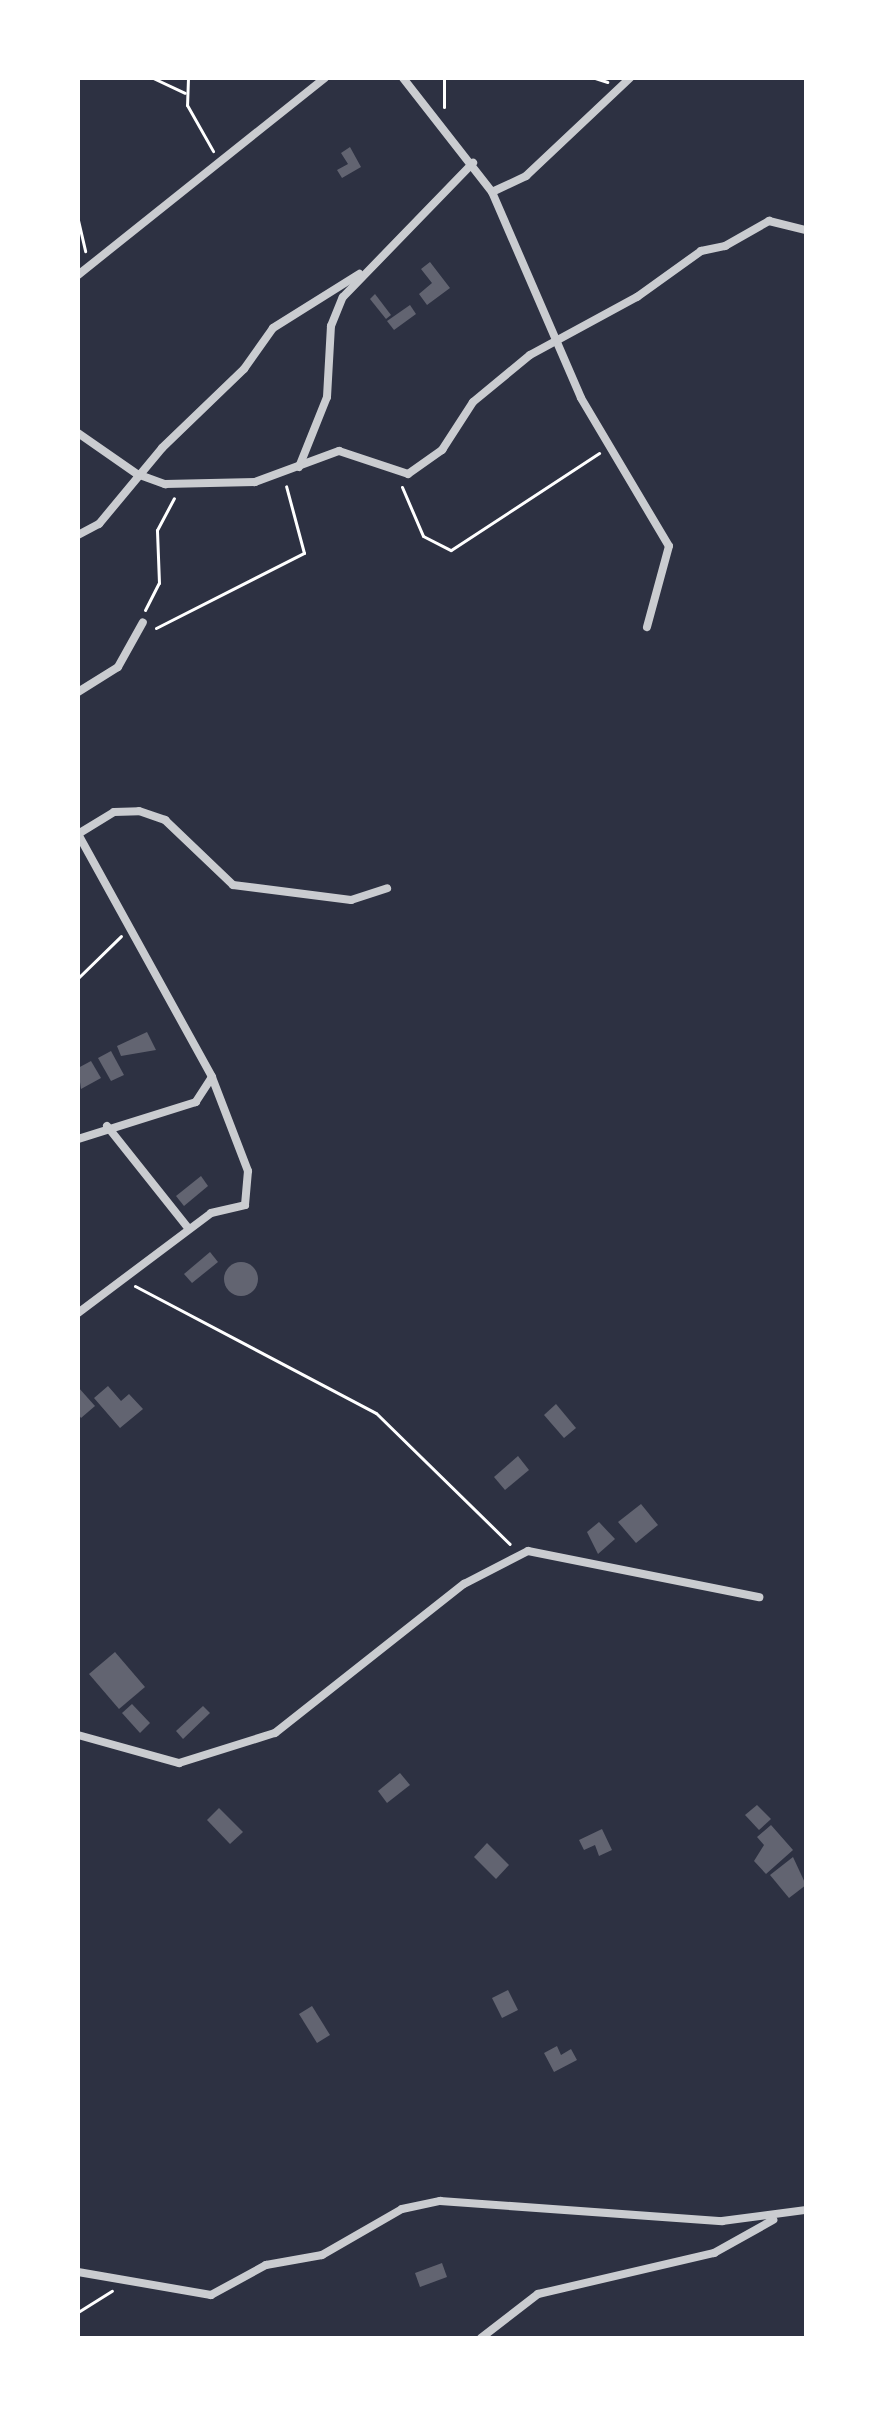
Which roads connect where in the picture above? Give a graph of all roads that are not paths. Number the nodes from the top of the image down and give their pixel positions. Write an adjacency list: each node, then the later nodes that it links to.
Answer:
1 (325, 78): 8 (street)
2 (403, 78): 4 (street)
3 (630, 78): 5 (street)
4 (473, 163): 5 (street); 7 (street)
5 (492, 192): 9 (street)
6 (806, 230): 9 (street)
7 (359, 274): 11 (street); 12 (street)
8 (78, 275)
9 (557, 339): 11 (street); 15 (street)
10 (78, 433): 12 (street)
11 (299, 468): 12 (street)
12 (137, 474): 13 (street)
13 (78, 535)
14 (143, 622): 16 (street)
15 (647, 627)
16 (78, 692)
17 (78, 834): 18 (street); 19 (street)
18 (387, 888)
19 (212, 1077): 20 (street); 22 (street)
20 (107, 1126): 21 (street); 22 (street)
21 (78, 1139)
22 (188, 1228): 23 (street)
23 (78, 1313)
24 (759, 1597): 25 (street)
25 (78, 1735)
26 (806, 2210): 27 (street)
27 (774, 2220): 28 (street); 29 (street)
28 (78, 2272)
29 (481, 2338)

